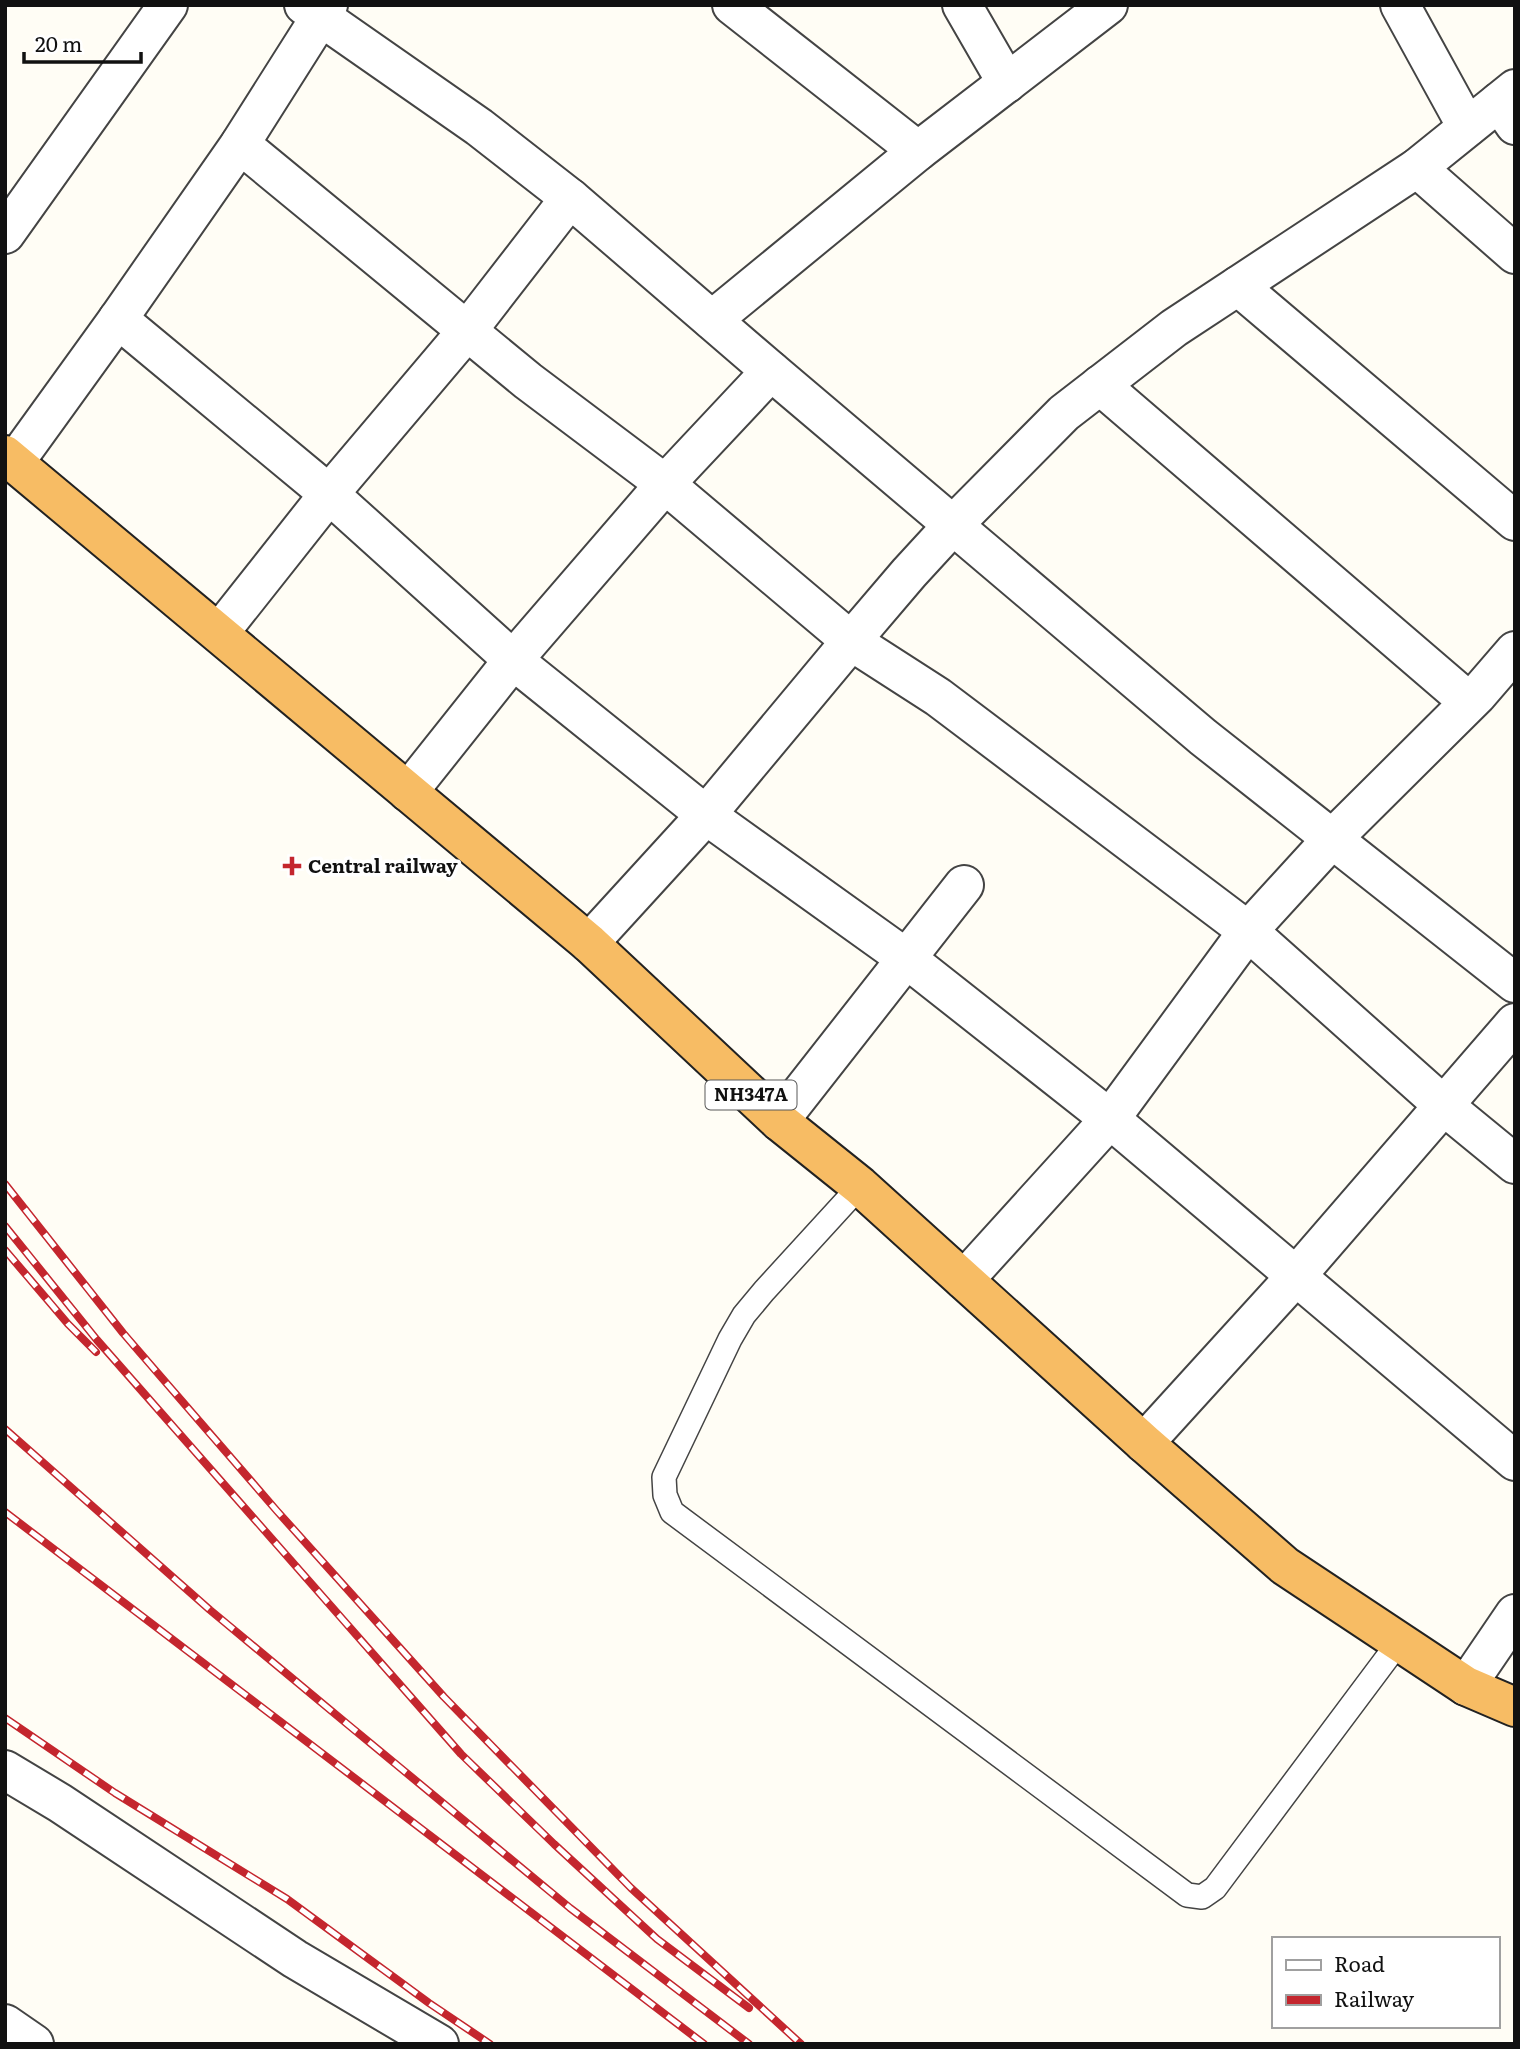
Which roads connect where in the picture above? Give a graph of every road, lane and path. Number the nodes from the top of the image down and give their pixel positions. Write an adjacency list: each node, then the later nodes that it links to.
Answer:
1 (168, 5): 14 (street)
2 (732, 5): 11 (street)
3 (962, 5): 7 (street)
4 (1108, 5): 7 (street)
5 (1400, 5): 9 (street)
6 (317, 9): 10 (street); 13 (street)
7 (1007, 82): 11 (street)
8 (1510, 105): 9 (street)
9 (1466, 127): 12 (street)
10 (240, 144): 17 (street); 19 (street)
11 (918, 151): 18 (street)
12 (1418, 168): 15 (street); 16 (street)
13 (570, 198): 18 (street); 19 (street)
14 (5, 233)
15 (1515, 254)
16 (1238, 286): 21 (street); 25 (street)
17 (118, 319): 22 (street); 24 (street)
18 (712, 320): 20 (street)
19 (467, 331): 23 (street); 24 (street)
20 (771, 371): 23 (street); 26 (street)
21 (1100, 385): 26 (street); 31 (street)
22 (10, 459): 27 (highway, NH347A)
23 (665, 484): 28 (street); 30 (street)
24 (329, 494): 27 (street); 30 (street)
25 (1515, 521)
26 (954, 524): 28 (street); 34 (street)
27 (219, 633): 32 (highway, NH347A)
28 (851, 641): 33 (street); 36 (street)
29 (1515, 651): 31 (street)
30 (513, 660): 32 (street); 33 (street)
31 (1469, 702): 34 (street)
32 (408, 792): 37 (highway, NH347A)
33 (706, 815): 37 (street); 38 (street)
34 (1332, 839): 36 (street); 39 (street)
35 (964, 884): 38 (street)
36 (1248, 931): 41 (street); 42 (street)
37 (589, 943): 43 (highway, NH347A)
38 (908, 959): 42 (street); 43 (street)
39 (1515, 983)
40 (1515, 1023): 41 (street)
41 (1443, 1105): 44 (street); 46 (street)
42 (1110, 1119): 46 (street); 47 (street)
43 (779, 1121): 45 (highway, NH347A)
44 (1515, 1164)
45 (860, 1186): 47 (highway, NH347A); 51 (lane)
46 (1296, 1276): 48 (street); 49 (street)
47 (964, 1280): 48 (highway, NH347A)
48 (1144, 1443): 51 (highway, NH347A)
49 (1515, 1461)
50 (1515, 1614): 52 (street)
51 (1399, 1642): 52 (highway, NH347A)
52 (1466, 1686): 53 (highway, NH347A)
53 (1515, 1707)
54 (5, 1770): 57 (street)
55 (5, 2024): 56 (street)
56 (34, 2044)
57 (439, 2044)

